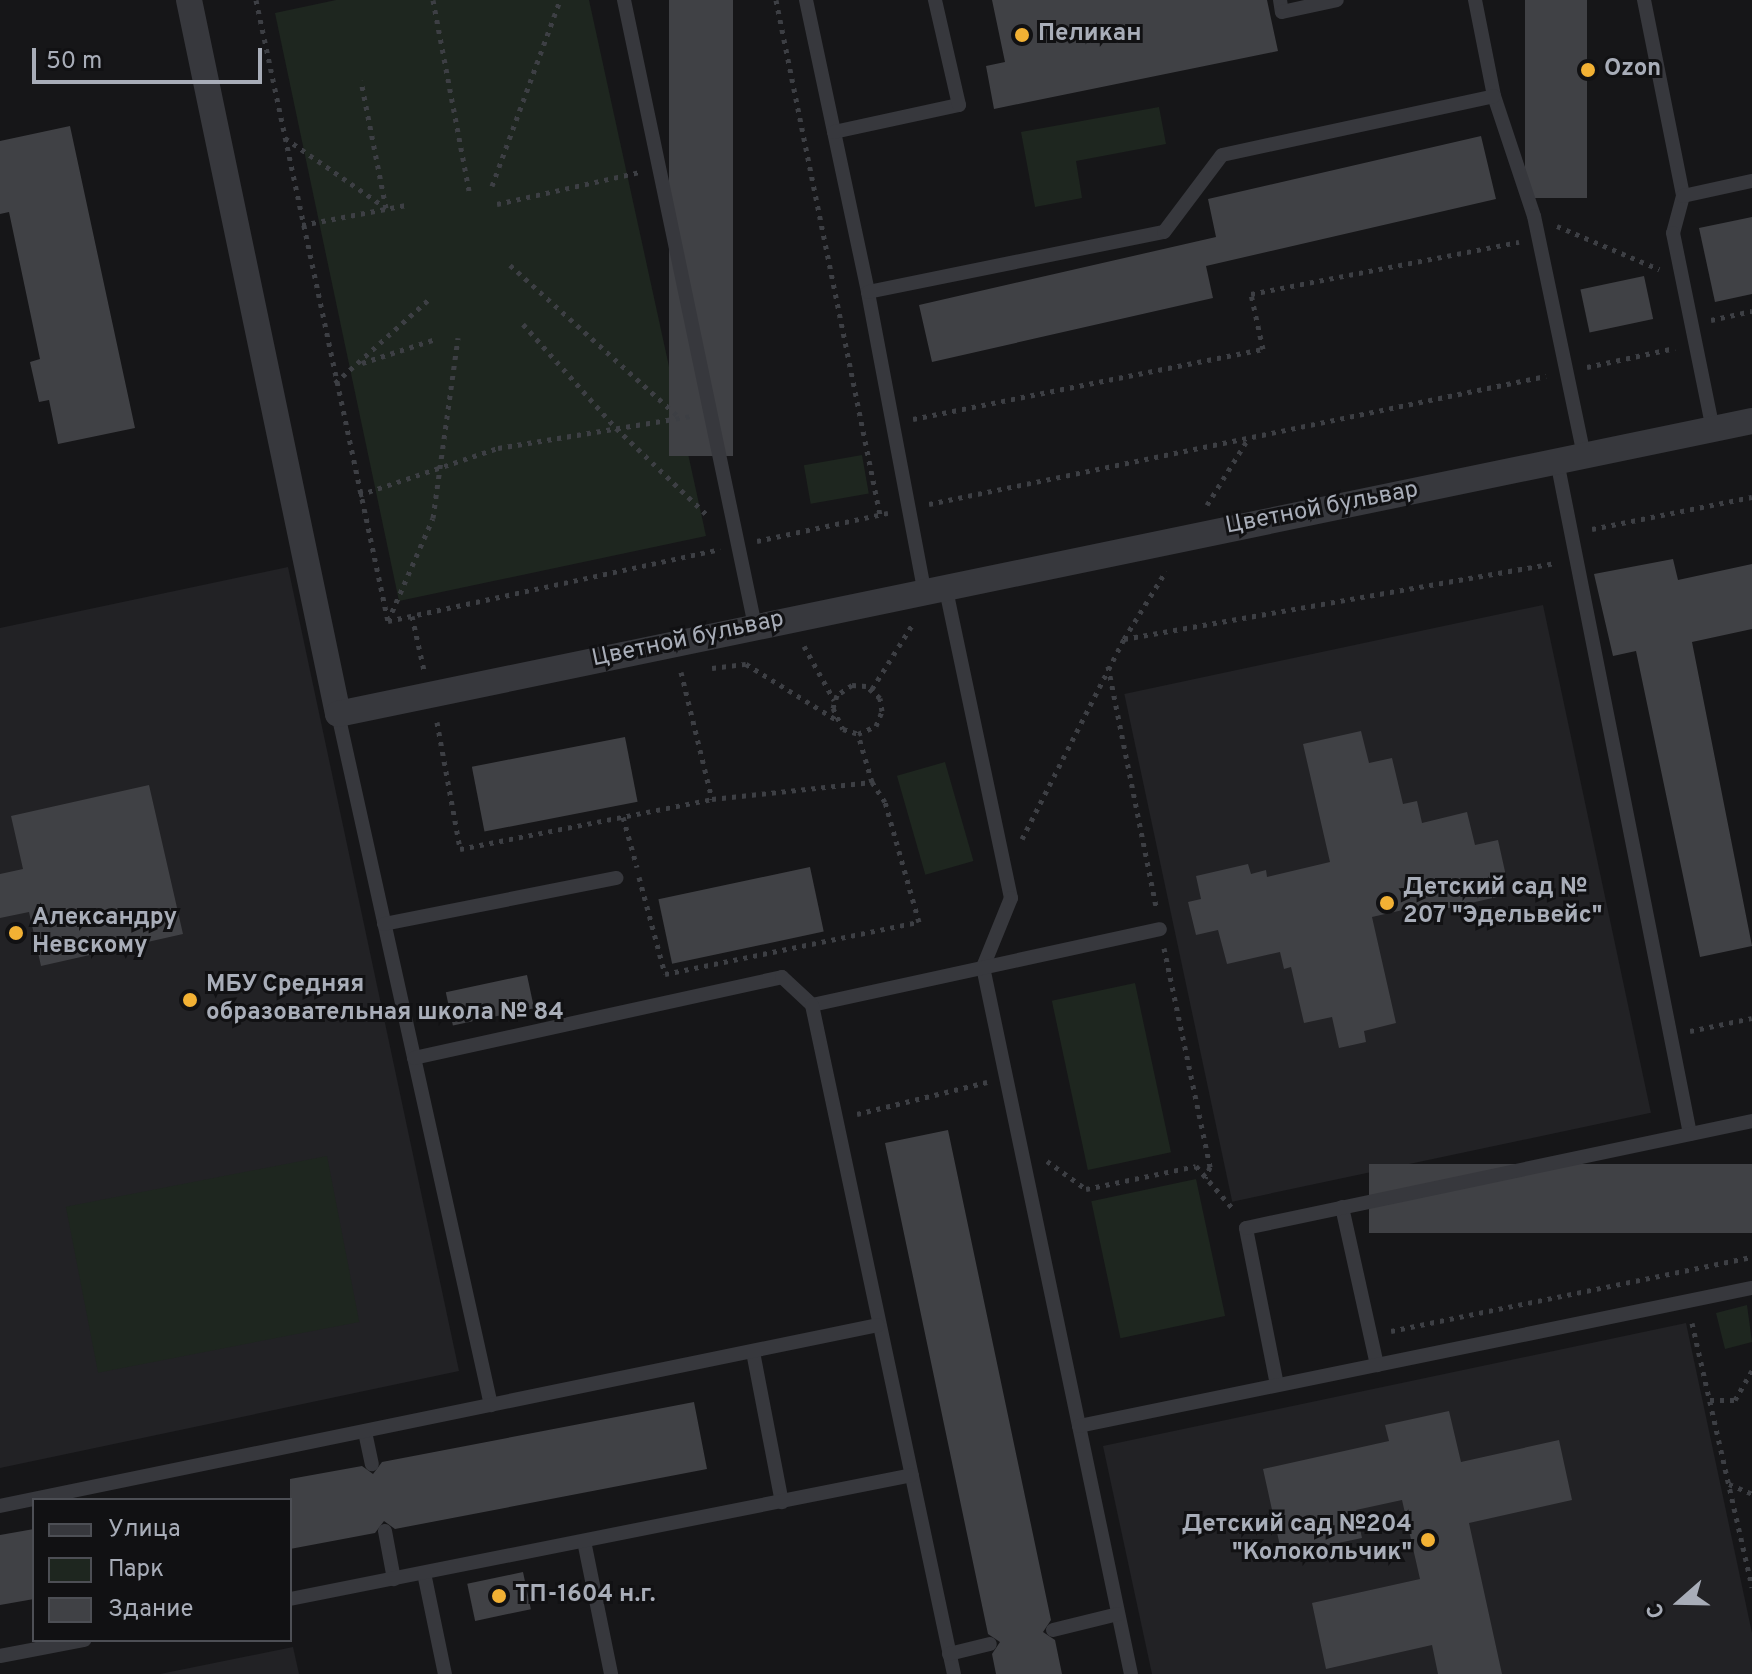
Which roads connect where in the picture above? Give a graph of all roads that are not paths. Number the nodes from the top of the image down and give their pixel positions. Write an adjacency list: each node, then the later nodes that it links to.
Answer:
1 (189, 0): 20 (street)
2 (624, 0): 19 (lane)
3 (806, 0): 10 (lane)
4 (935, 0): 10 (lane)
5 (1280, 0): 6 (lane)
6 (1337, 0)
7 (1475, 0): 9 (lane)
8 (1644, 0): 12 (lane)
9 (1494, 96): 13 (lane); 16 (lane)
10 (834, 132): 13 (lane)
11 (1752, 181): 12 (lane)
12 (1683, 196): 15 (lane)
13 (868, 292): 18 (lane)
14 (1752, 421): 15 (street, Цветной бульвар)
15 (1713, 429): 16 (street, Цветной бульвар)
16 (1584, 456): 17 (street, Цветной бульвар)
17 (1557, 461): 18 (street, Цветной бульвар); 28 (lane)
18 (927, 589): 19 (street, Цветной бульвар); 24 (lane)
19 (755, 626): 20 (street, Цветной бульвар)
20 (338, 714): 22 (lane)
21 (616, 878): 22 (lane)
22 (384, 924): 26 (lane)
23 (1160, 929): 24 (lane)
24 (983, 967): 25 (lane); 36 (lane)
25 (812, 1005): 26 (lane); 31 (lane)
26 (414, 1058): 35 (lane)
27 (1752, 1121): 28 (lane)
28 (1690, 1134): 29 (lane)
29 (1342, 1207): 33 (lane); 34 (lane)
30 (1752, 1288): 33 (lane)
31 (878, 1325): 32 (lane); 39 (lane)
32 (753, 1352): 35 (lane); 42 (lane)
33 (1377, 1365): 34 (lane)
34 (1277, 1385): 36 (lane)
35 (491, 1405): 37 (lane)
36 (1079, 1426): 49 (lane)
37 (365, 1432): 38 (lane); 40 (lane)
38 (372, 1464)
39 (912, 1475): 42 (lane); 53 (lane)
40 (39, 1498)
41 (32, 1500): 43 (lane)
42 (782, 1502): 45 (lane)
43 (0, 1506)
44 (385, 1531): 47 (lane)
45 (584, 1541): 46 (lane); 56 (lane)
46 (424, 1573): 47 (lane); 55 (lane)
47 (394, 1579): 48 (lane)
48 (292, 1599)
49 (1118, 1614): 50 (lane); 58 (lane)
50 (1053, 1630)
51 (74, 1642): 54 (lane)
52 (990, 1644): 53 (lane)
53 (949, 1654): 57 (lane)
54 (0, 1656)
55 (445, 1674)
56 (611, 1674)
57 (954, 1674)
58 (1131, 1674)

